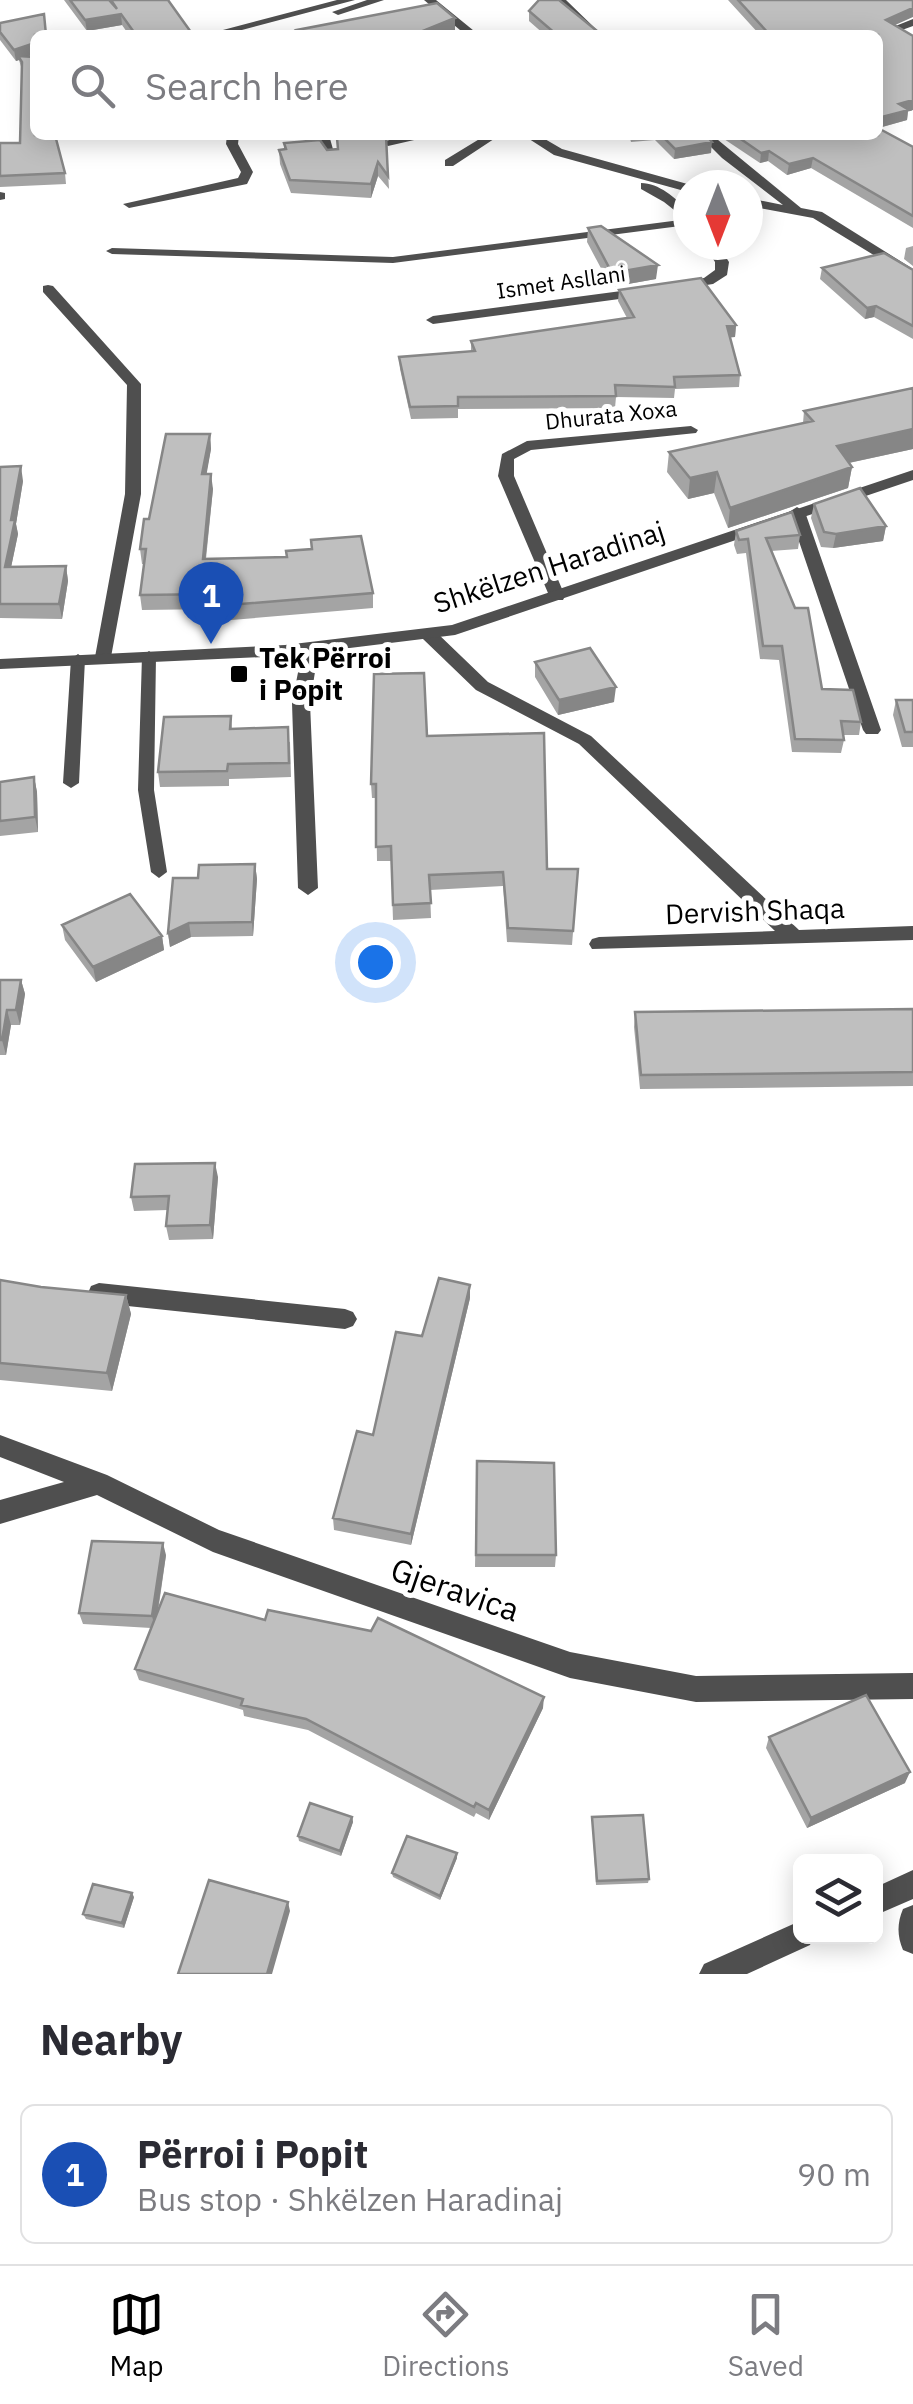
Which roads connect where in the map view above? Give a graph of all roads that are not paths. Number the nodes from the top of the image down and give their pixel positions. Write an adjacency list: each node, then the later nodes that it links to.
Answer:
1 (350, 0): 6 (street)
2 (379, 0): 7 (street)
3 (429, 0): 8 (street)
4 (560, 0): 9 (street)
5 (913, 22): 10 (street)
6 (235, 30)
7 (269, 30)
8 (467, 30)
9 (591, 30)
10 (913, 43)
11 (232, 140): 22 (street)
12 (325, 140): 18 (street)
13 (400, 140): 17 (street)
14 (486, 140): 20 (street)
15 (537, 140): 19 (street)
16 (709, 140): 25 (street)
17 (388, 142)
18 (332, 157)
19 (590, 161): 21 (street); 24 (street)
20 (450, 163)
21 (673, 184)
22 (129, 204)
23 (763, 205): 25 (street)
24 (673, 206)
25 (797, 211): 29 (street)
26 (673, 221): 27 (lane)
27 (112, 251)
28 (717, 260): 31 (street, Ismet Asllani)
29 (913, 275)
30 (48, 288): 39 (street)
31 (433, 320)
32 (691, 430): 35 (street, Dhurata Xoxa)
33 (913, 474): 34 (street, Shkëlzen Haradinaj)
34 (797, 512): 35 (street, Shkëlzen Haradinaj); 42 (street)
35 (556, 596): 36 (street, Shkëlzen Haradinaj)
36 (429, 635): 37 (street, Shkëlzen Haradinaj); 47 (street)
37 (312, 648): 38 (street, Shkëlzen Haradinaj); 45 (street)
38 (149, 656): 39 (street, Shkëlzen Haradinaj); 44 (lane)
39 (103, 657): 40 (street, Shkëlzen Haradinaj)
40 (78, 659): 41 (street, Shkëlzen Haradinaj); 43 (lane)
41 (0, 664)
42 (872, 730)
43 (72, 783)
44 (159, 872)
45 (308, 888)
46 (913, 933): 47 (street, Dervish Shaqa)
47 (794, 937): 48 (street, Dervish Shaqa)
48 (600, 944)
49 (78, 1291): 50 (street)
50 (345, 1319)
51 (0, 1446): 52 (street, Gjeravica)
52 (98, 1483): 53 (street); 54 (street, Gjeravica)
53 (0, 1512)
54 (913, 1686)
55 (913, 1884): 56 (street)
56 (883, 1898)
57 (913, 1919): 59 (street)
58 (793, 1938): 60 (street)
59 (912, 1939)
60 (714, 1974)

